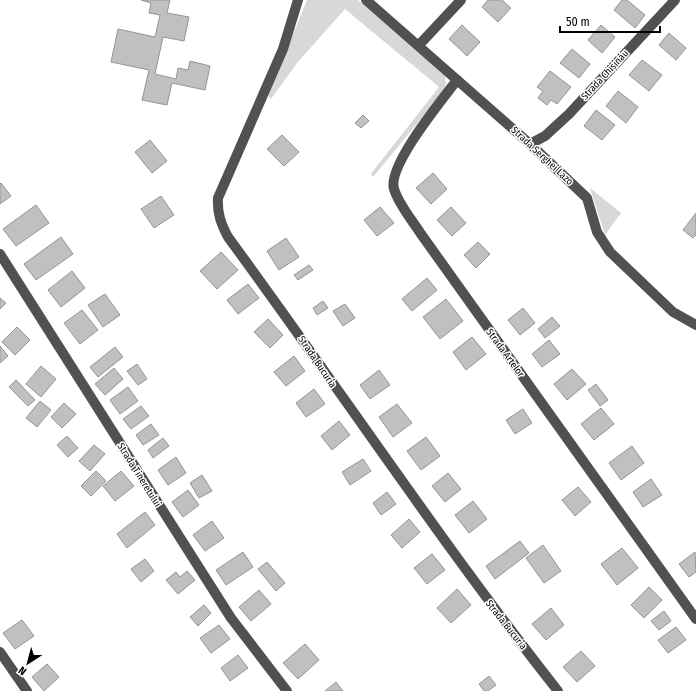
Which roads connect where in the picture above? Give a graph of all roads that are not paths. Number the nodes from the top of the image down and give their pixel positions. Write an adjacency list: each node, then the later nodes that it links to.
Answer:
1 (298, 0): 14 (street, Strada Bucuria)
2 (366, 0): 5 (street, Strada Serghei Lazo)
3 (461, 0): 5 (street)
4 (675, 0): 7 (street, Strada Chișinău)
5 (419, 45): 6 (street, Strada Serghei Lazo)
6 (457, 80): 7 (street, Strada Serghei Lazo); 10 (street, Strada Artelor)
7 (530, 144): 9 (street, Strada Serghei Lazo)
8 (0, 254): 13 (street, Strada Tineretului)
9 (696, 325)
10 (696, 619)
11 (0, 652): 12 (street)
12 (27, 691)
13 (286, 691)
14 (558, 691)

